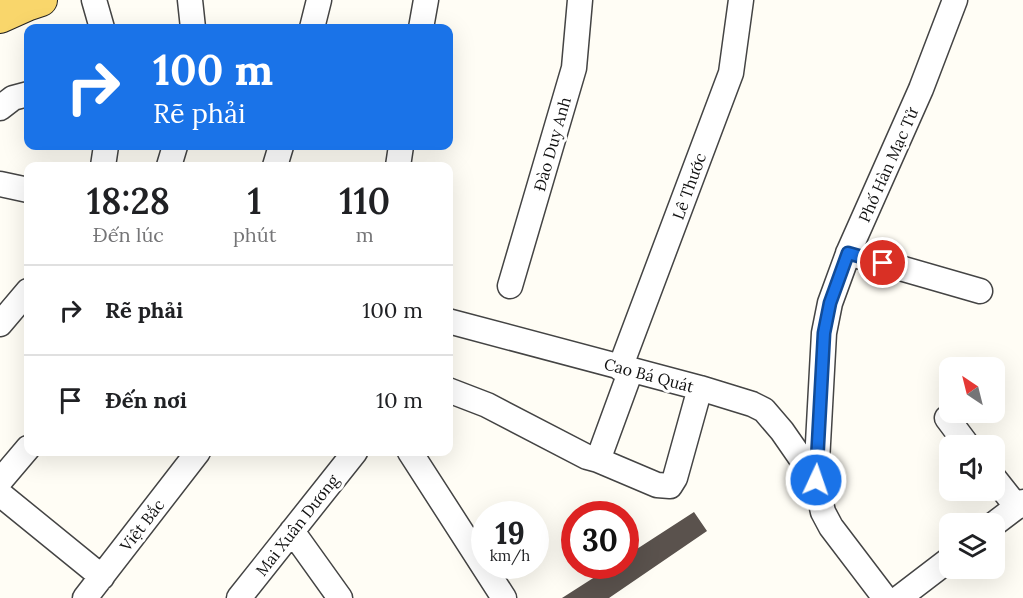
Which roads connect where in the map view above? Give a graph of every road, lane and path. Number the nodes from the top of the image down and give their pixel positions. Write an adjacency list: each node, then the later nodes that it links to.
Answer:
1 (41, 0): 9 (main road)
2 (94, 0): 10 (street)
3 (189, 0): 11 (street)
4 (319, 0): 12 (street)
5 (426, 0): 13 (street)
6 (580, 0): 19 (street, Đào Duy Anh)
7 (741, 0): 24 (street, Lê Thước)
8 (955, 0): 18 (street, Phố Hàn Mạc Tử)
9 (0, 17)
10 (101, 24)
11 (193, 24)
12 (313, 24)
13 (422, 24)
14 (24, 95): 15 (street)
15 (0, 108)
16 (0, 184): 17 (street)
17 (24, 189)
18 (848, 253): 20 (street); 32 (street, Phố Hàn Mạc Tử)
19 (510, 286)
20 (980, 291)
21 (24, 296): 23 (street)
22 (453, 322): 24 (street, Cao Bá Quát)
23 (0, 324)
24 (625, 369): 25 (street, Cao Bá Quát); 31 (street, Lê Thước)
25 (700, 388): 31 (street); 32 (street, Cao Bá Quát)
26 (453, 392): 31 (street)
27 (24, 453): 33 (street)
28 (195, 456): 40 (street, Việt Bắc)
29 (353, 456): 38 (street, Mai Xuân Dương)
30 (413, 456): 44 (street)
31 (598, 460)
32 (816, 480): 45 (street, Phố Hàn Mạc Tử)
33 (0, 481)
34 (1005, 489): 36 (street)
35 (0, 494): 40 (street)
36 (1020, 505): 37 (street)
37 (1005, 516)
38 (292, 531): 42 (street, Mai Xuân Dương); 43 (street)
39 (939, 567): 46 (street)
40 (102, 578): 41 (street, Việt Bắc)
41 (86, 598)
42 (239, 598)
43 (340, 598)
44 (504, 598)
45 (885, 598)
46 (899, 598)

